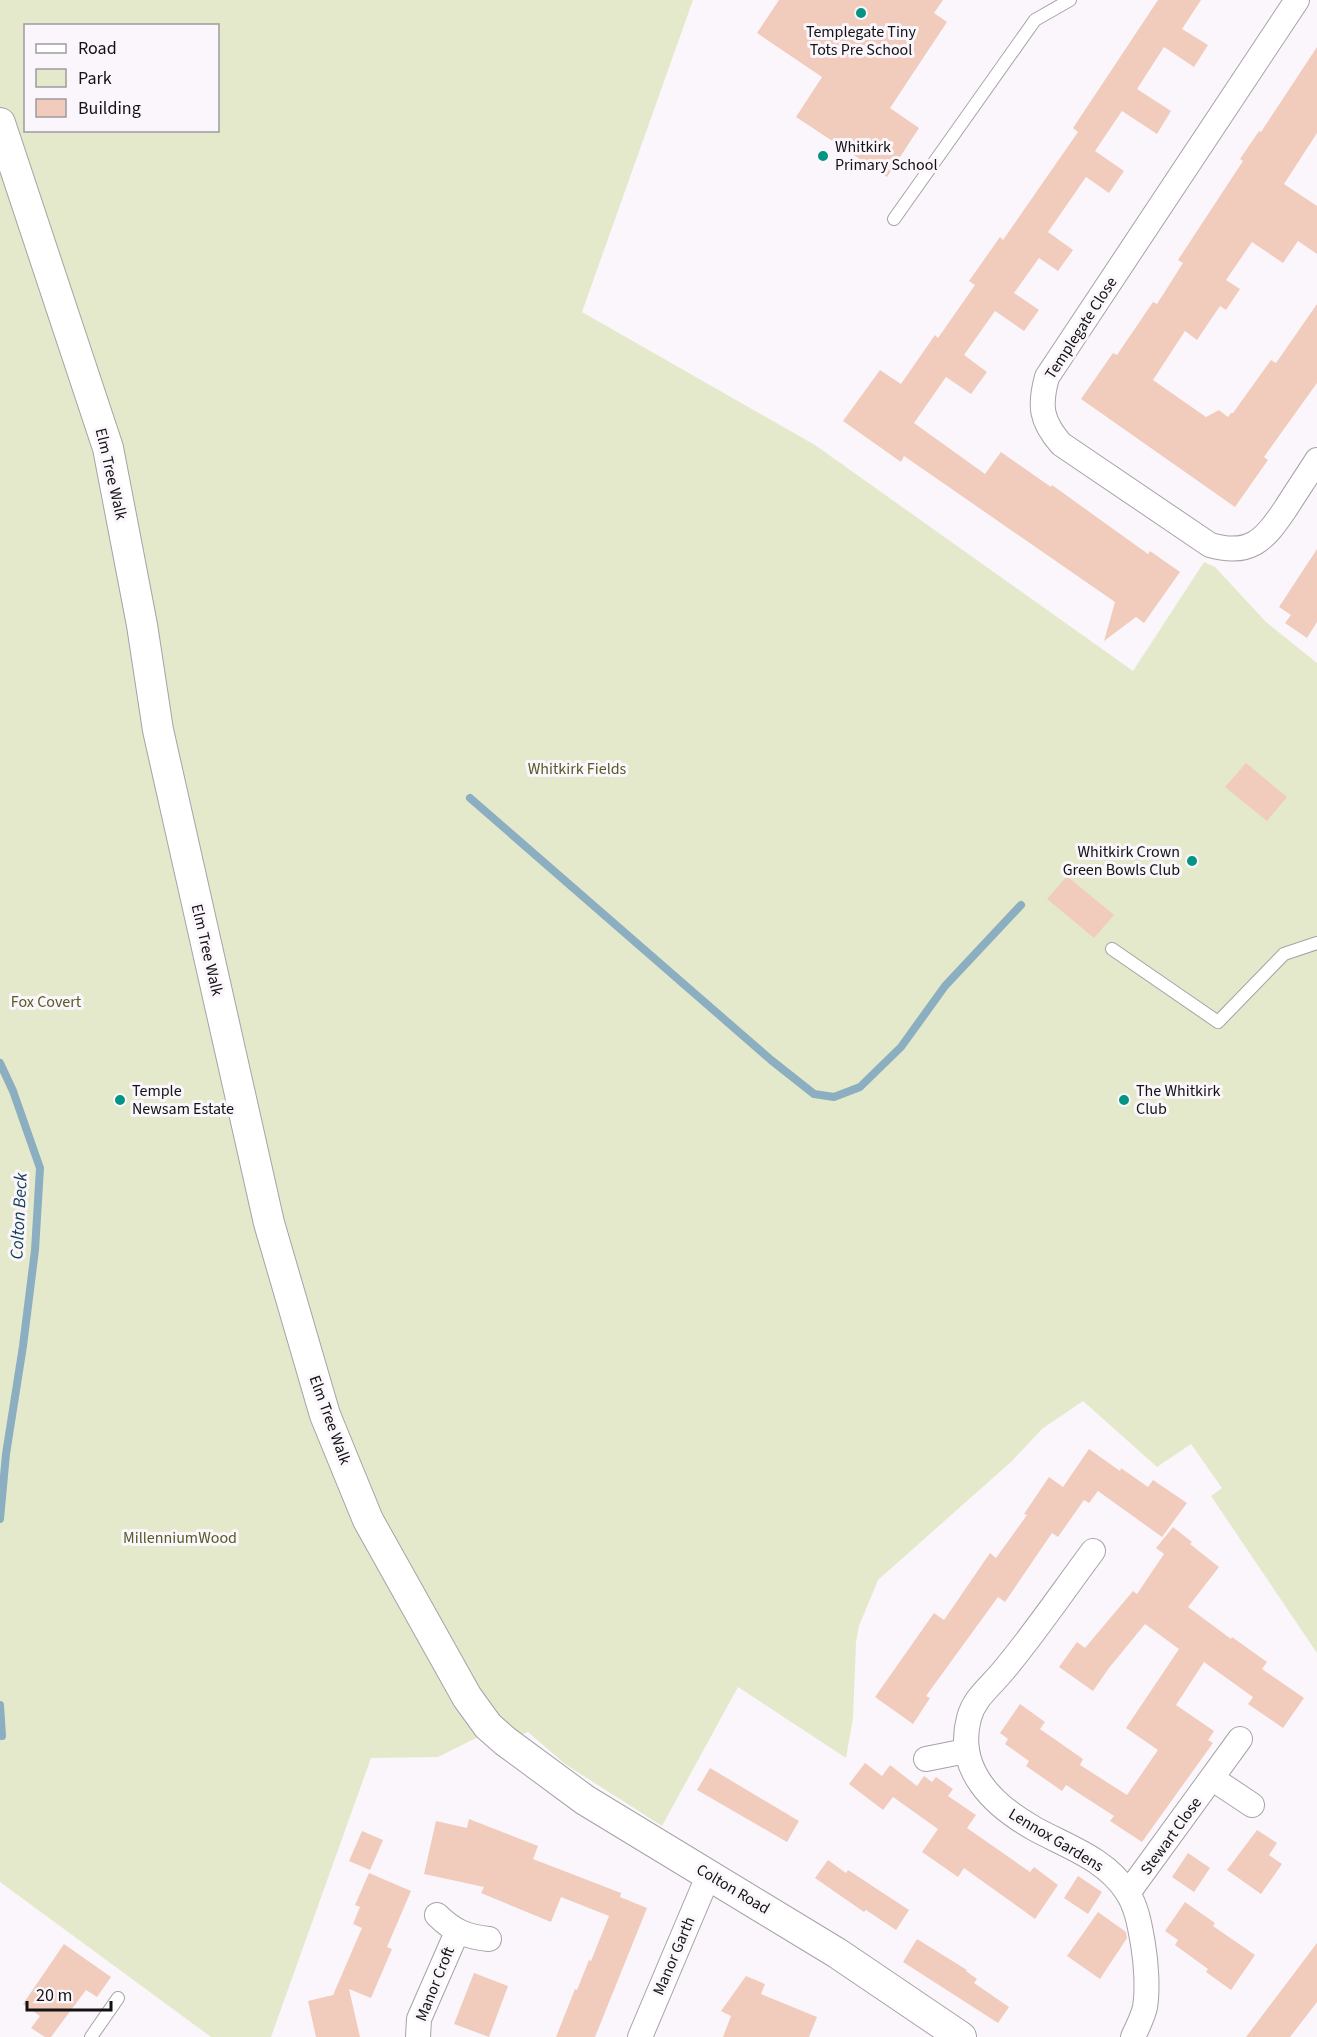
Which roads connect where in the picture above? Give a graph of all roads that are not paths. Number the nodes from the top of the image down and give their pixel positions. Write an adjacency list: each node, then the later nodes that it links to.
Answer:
1 (1070, 0): 4 (lane)
2 (1297, 0): 5 (street, Templegate Close)
3 (0, 123): 10 (street, Elm Tree Walk)
4 (894, 219)
5 (1317, 460)
6 (1317, 943): 7 (lane)
7 (1112, 949)
8 (1093, 1551): 11 (street, Lennox Gardens)
9 (1240, 1739): 13 (street, Stewart Close)
10 (505, 1741): 15 (street, Colton Road)
11 (966, 1751): 12 (street); 16 (street, Lennox Gardens)
12 (926, 1759)
13 (1213, 1779): 14 (street); 16 (street, Stewart Close)
14 (1252, 1805)
15 (709, 1874): 23 (street, Manor Garth); 24 (street, Colton Road)
16 (1128, 1893): 25 (street, Lennox Gardens)
17 (437, 1915): 18 (street, Manor Croft)
18 (457, 1932): 19 (street, Manor Croft); 22 (street, Manor Croft)
19 (489, 1939)
20 (118, 1998): 21 (lane)
21 (91, 2037)
22 (418, 2037)
23 (640, 2037)
24 (961, 2037)
25 (1133, 2037)

